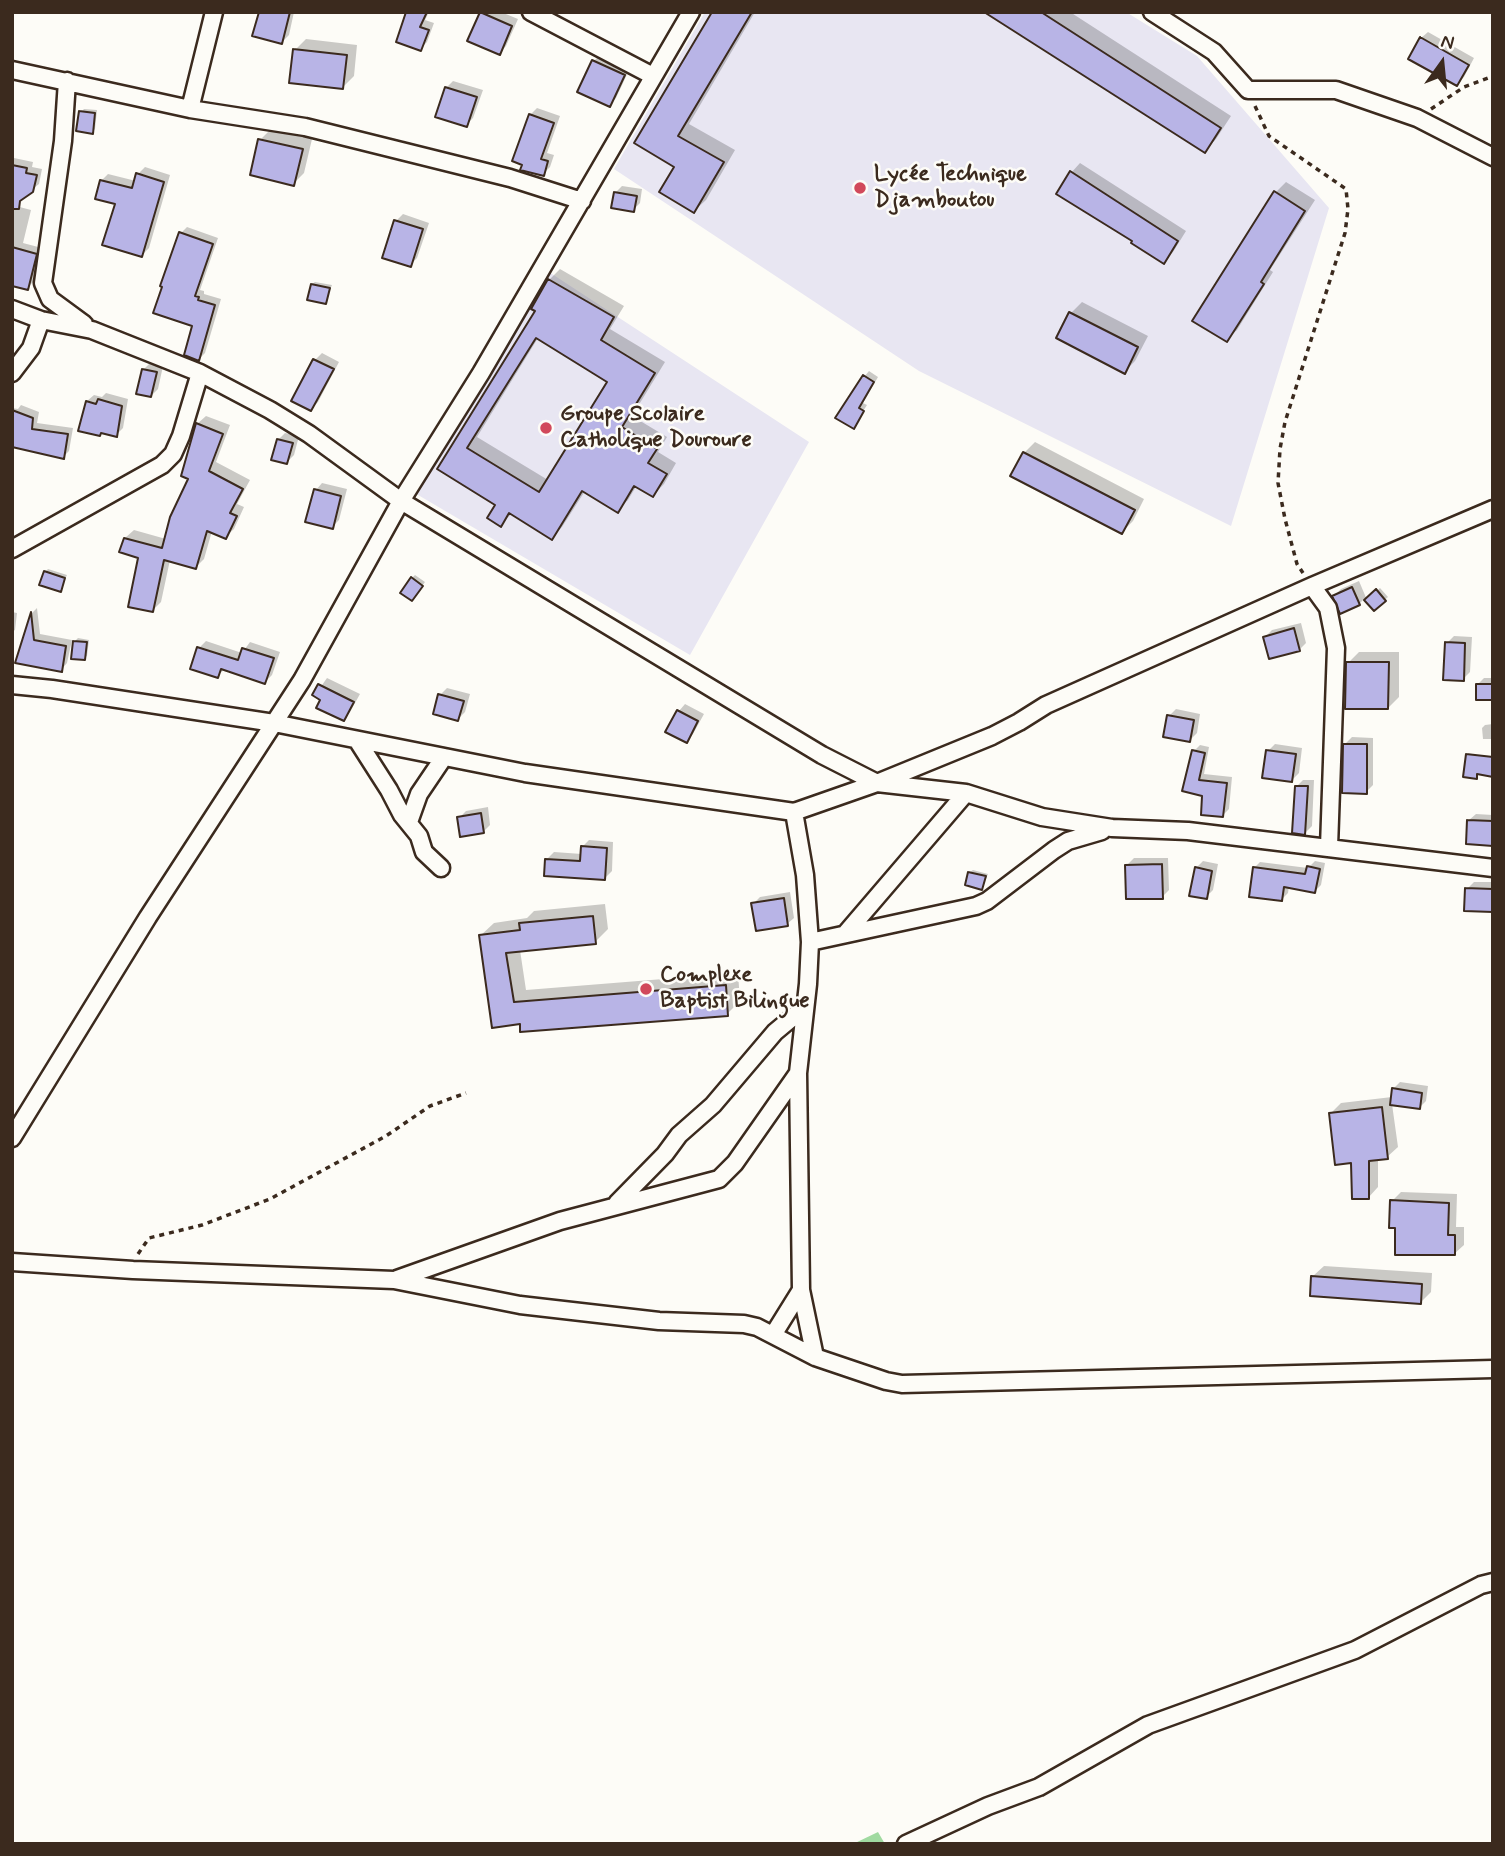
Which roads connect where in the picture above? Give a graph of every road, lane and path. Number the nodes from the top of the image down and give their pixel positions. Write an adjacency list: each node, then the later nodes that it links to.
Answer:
1 (214, 12): 10 (street)
2 (531, 12): 6 (street)
3 (691, 12): 6 (street)
4 (1152, 12): 9 (street)
5 (12, 70): 8 (street)
6 (653, 76): 13 (street)
7 (1493, 76): 11 (path)
8 (67, 81): 10 (street); 16 (street)
9 (1248, 90): 11 (street); 22 (path)
10 (190, 109): 13 (street)
11 (1417, 118): 12 (street)
12 (1493, 157)
13 (582, 201): 19 (street)
14 (12, 309): 15 (street)
15 (41, 320): 16 (street); 17 (street)
16 (92, 330): 18 (street)
17 (12, 373)
18 (200, 373): 19 (street); 21 (street)
19 (401, 501): 24 (street); 27 (street)
20 (1493, 509): 22 (street)
21 (12, 549)
22 (1312, 586): 27 (street); 32 (street)
23 (12, 685): 24 (street)
24 (274, 723): 25 (street); 40 (street)
25 (357, 740): 26 (street); 30 (street)
26 (444, 757): 29 (street); 30 (street)
27 (877, 783): 28 (street); 29 (street)
28 (965, 793): 31 (street); 35 (street)
29 (794, 812): 36 (street)
30 (409, 822): 33 (street)
31 (1112, 828): 32 (street); 35 (street)
32 (1329, 847): 34 (street)
33 (442, 868)
34 (1493, 868)
35 (846, 933): 36 (street)
36 (810, 942): 37 (street)
37 (805, 1007): 38 (street); 41 (street)
38 (798, 1073): 41 (street); 45 (street)
39 (466, 1093): 43 (path)
40 (12, 1138)
41 (615, 1205): 44 (street)
42 (12, 1262): 43 (street)
43 (126, 1270): 44 (street)
44 (394, 1280): 46 (street)
45 (801, 1290): 46 (street); 47 (street)
46 (773, 1335): 47 (street)
47 (815, 1356): 48 (street)
48 (1493, 1369)
49 (1493, 1582): 50 (street)
50 (906, 1844)

